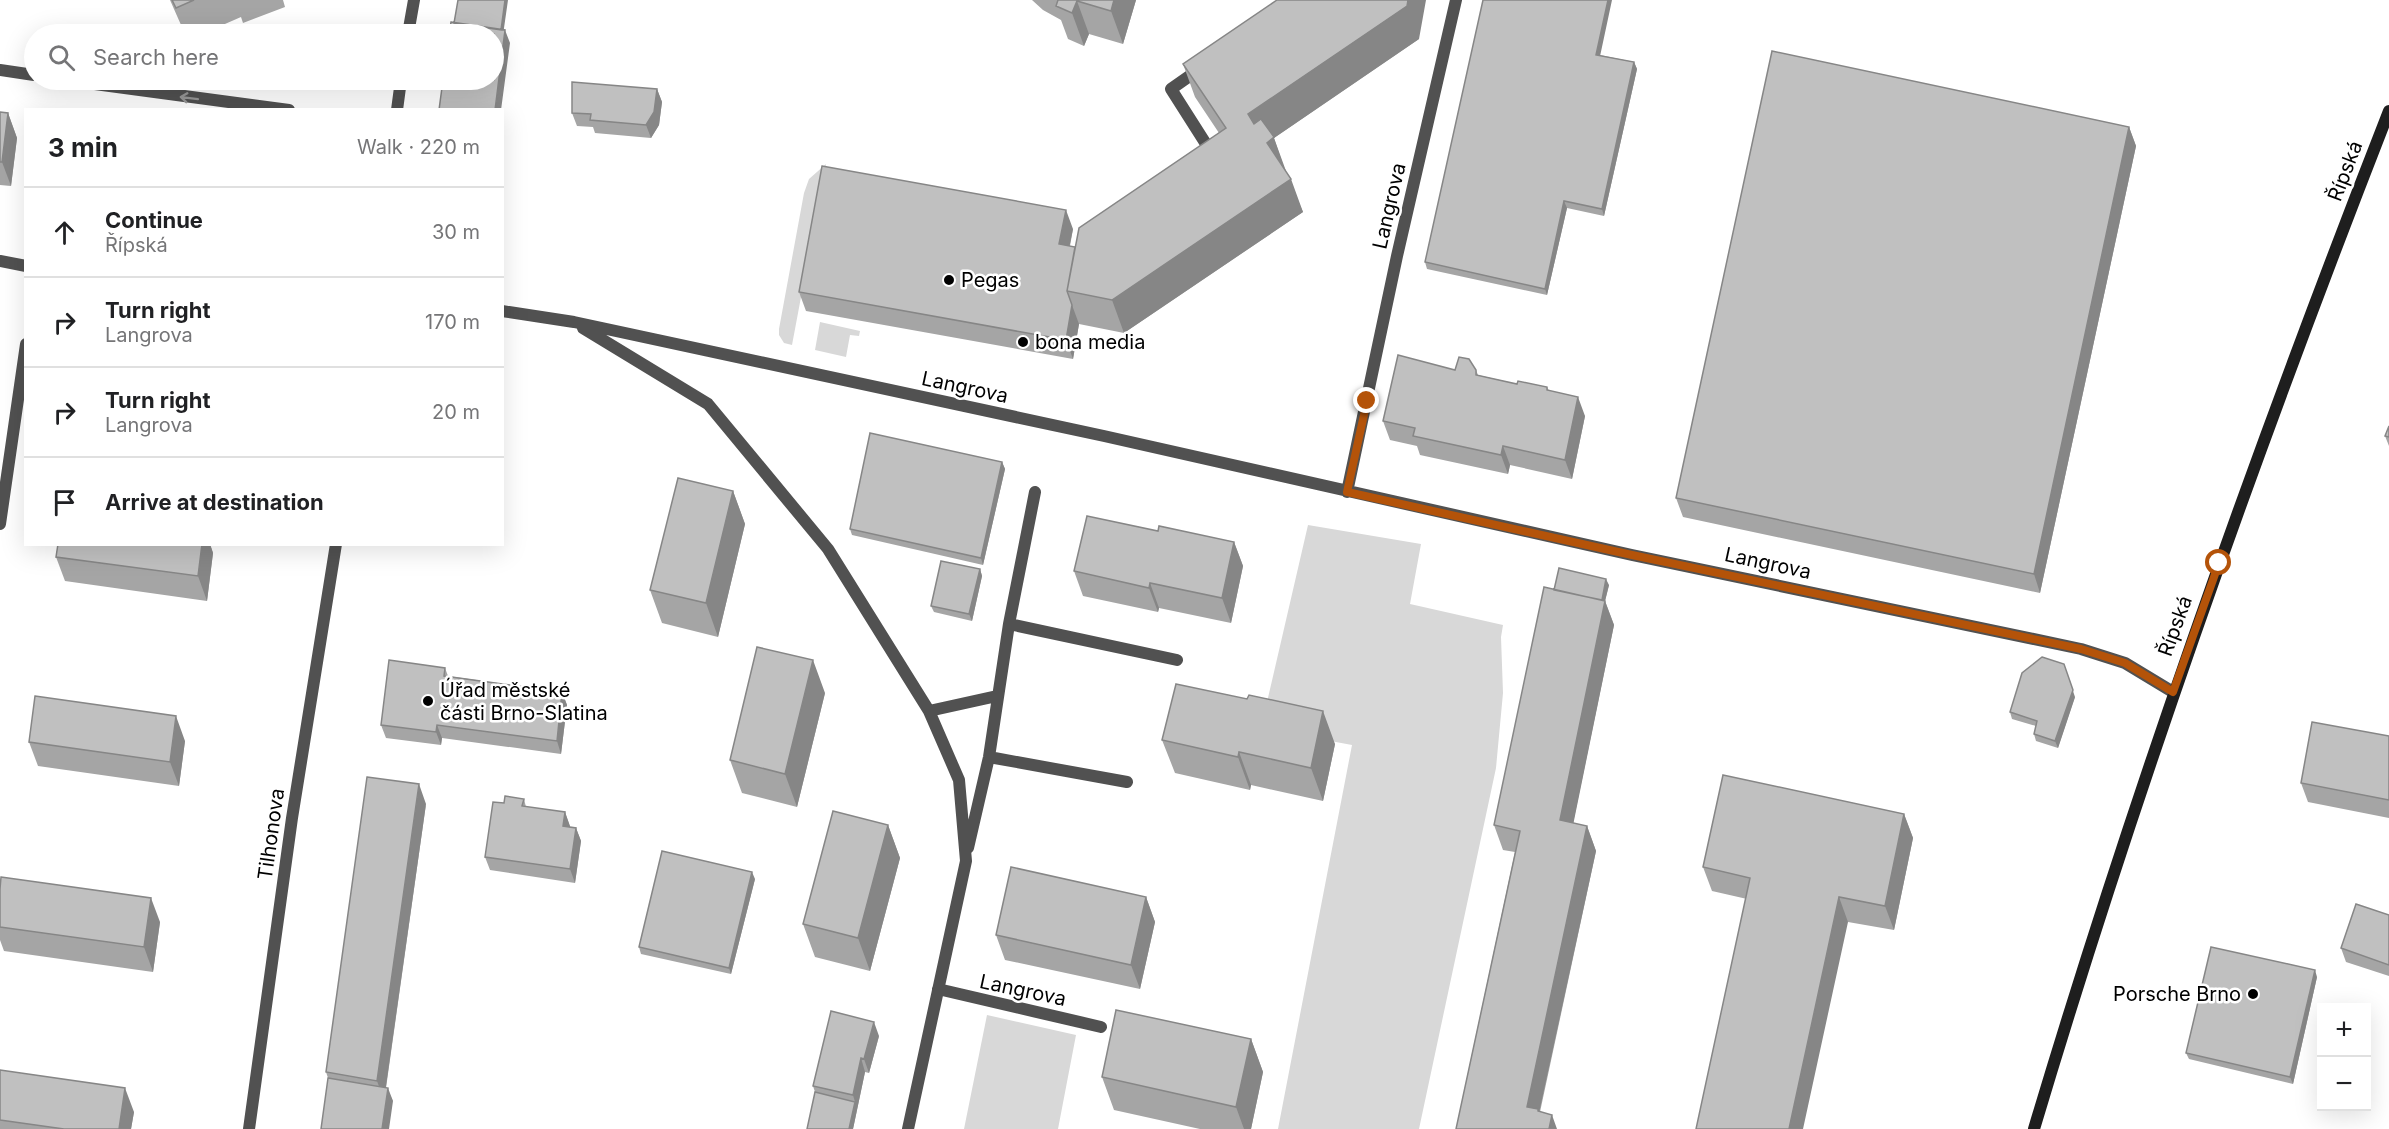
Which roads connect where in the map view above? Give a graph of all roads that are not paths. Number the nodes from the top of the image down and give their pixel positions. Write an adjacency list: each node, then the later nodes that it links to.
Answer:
1 (414, 0): 3 (street)
2 (1456, 0): 19 (street, Langrova)
3 (410, 24)
4 (1209, 63): 12 (street)
5 (0, 70): 6 (street)
6 (24, 74)
7 (139, 90): 9 (street, one-way to 7)
8 (400, 90): 10 (street)
9 (274, 108)
10 (397, 108)
11 (2389, 111): 24 (street, Řípská)
12 (1203, 162)
13 (0, 261): 14 (street)
14 (24, 266)
15 (504, 311): 16 (street, Langrova)
16 (574, 322): 19 (street, Langrova); 26 (street, Langrova)
17 (24, 358): 20 (street)
18 (1035, 492): 22 (street, Langrova)
19 (1347, 492): 24 (street, Langrova)
20 (0, 524)
21 (336, 546): 32 (street, Tilhonova)
22 (1009, 624): 23 (street); 25 (street, Langrova)
23 (1177, 660)
24 (2173, 692): 34 (street, Řípská)
25 (998, 696): 26 (street); 27 (street, Langrova)
26 (929, 711): 29 (street, Langrova)
27 (989, 757): 28 (street); 29 (street, Langrova)
28 (1127, 782)
29 (966, 861): 30 (street, Langrova)
30 (938, 989): 31 (street, Langrova); 33 (street, Langrova)
31 (1101, 1027)
32 (249, 1129)
33 (908, 1129)
34 (2034, 1129)

